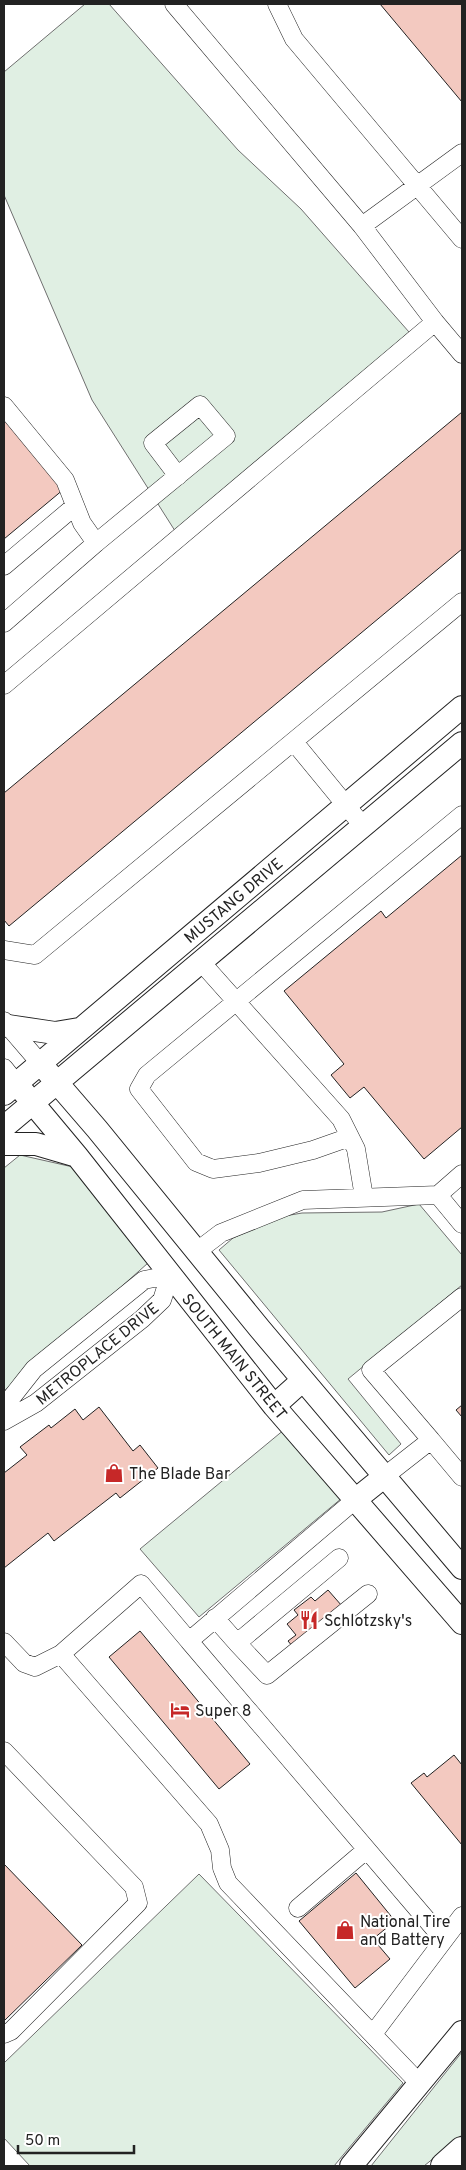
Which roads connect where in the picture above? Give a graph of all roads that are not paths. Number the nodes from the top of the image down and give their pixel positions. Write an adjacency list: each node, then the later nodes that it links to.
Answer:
1 (174, 4): 5 (street)
2 (277, 4): 4 (street)
3 (462, 153): 4 (street)
4 (417, 186): 5 (street); 6 (street)
5 (362, 226): 7 (street)
6 (462, 239)
7 (435, 322): 8 (street); 16 (street)
8 (462, 354)
9 (4, 406): 11 (street)
10 (178, 476): 12 (street)
11 (75, 506): 12 (street); 13 (street)
12 (96, 543): 15 (street)
13 (4, 566)
14 (462, 602): 18 (street)
15 (4, 622)
16 (4, 685)
17 (462, 707): 20 (main road, MUSTANG DRIVE)
18 (294, 742): 20 (street); 23 (street)
19 (462, 744): 22 (main road, MUSTANG DRIVE)
20 (346, 805): 22 (street); 27 (main road, MUSTANG DRIVE)
21 (462, 815): 25 (street)
22 (363, 826): 24 (main road, MUSTANG DRIVE)
23 (4, 950)
24 (201, 962): 25 (street); 30 (main road, MUSTANG DRIVE)
25 (236, 1002): 33 (street); 33 (street)
26 (6, 1023): 27 (main road); 28 (street)
27 (80, 1028): 28 (main road, MUSTANG DRIVE)
28 (40, 1063): 29 (main road, MUSTANG DRIVE); 30 (main road)
29 (8, 1082): 31 (main road, SOUTH MAIN STREET)
30 (57, 1083): 31 (main road, MUSTANG DRIVE); 40 (main road)
31 (33, 1103): 32 (main road, MUSTANG DRIVE); 35 (main road, SOUTH MAIN STREET)
32 (4, 1127)
33 (350, 1137): 38 (street)
34 (4, 1144): 35 (main road)
35 (78, 1156): 41 (main road, SOUTH MAIN STREET)
36 (462, 1174): 37 (street)
37 (438, 1195): 38 (street); 39 (street)
38 (364, 1198): 40 (street)
39 (461, 1219)
40 (196, 1252): 41 (main road); 43 (main road)
41 (170, 1275): 44 (main road, SOUTH MAIN STREET); 45 (street, METROPLACE DRIVE); 46 (street, METROPLACE DRIVE)
42 (462, 1297): 47 (street)
43 (303, 1380): 44 (main road); 48 (main road)
44 (274, 1406): 50 (main road, SOUTH MAIN STREET)
45 (4, 1407)
46 (4, 1421)
47 (431, 1440): 48 (street); 49 (street)
48 (385, 1476): 50 (main road); 52 (main road)
49 (462, 1477)
50 (355, 1500): 54 (street); 55 (main road, SOUTH MAIN STREET)
51 (339, 1558): 58 (street)
52 (462, 1568)
53 (368, 1594): 58 (street)
54 (215, 1618): 56 (street); 58 (street)
55 (462, 1623)
56 (189, 1640): 59 (street); 61 (street)
57 (4, 1642): 59 (street)
58 (237, 1643)
59 (61, 1654): 67 (street)
60 (4, 1751): 66 (street)
61 (366, 1850): 62 (street); 64 (street)
62 (298, 1908)
63 (462, 1916): 64 (street)
64 (444, 1940): 67 (street)
65 (462, 2032): 68 (main road)
66 (4, 2034)
67 (373, 2034): 68 (street)
68 (420, 2084): 70 (main road)
69 (462, 2150): 71 (highway)
70 (351, 2166)
71 (444, 2166)

